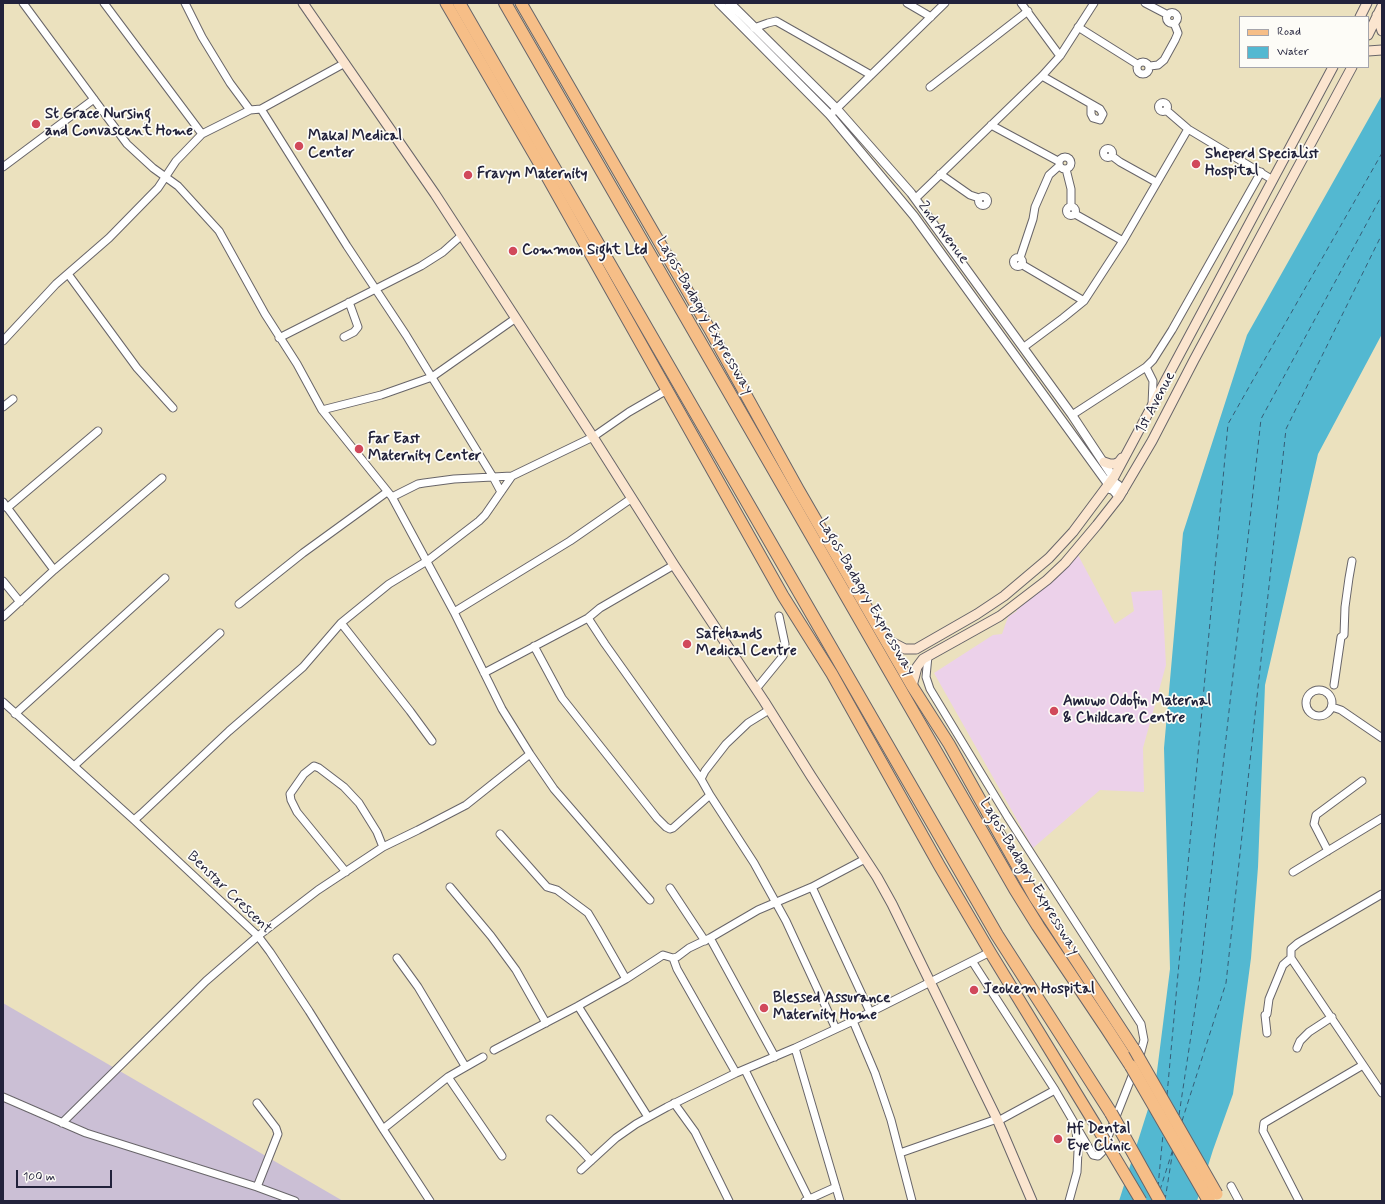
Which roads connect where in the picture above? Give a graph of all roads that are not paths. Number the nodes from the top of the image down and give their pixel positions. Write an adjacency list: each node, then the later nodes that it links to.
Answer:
1 (23, 3): 35 (street)
2 (104, 3): 46 (street)
3 (185, 3): 40 (street)
4 (303, 3): 29 (main road)
5 (446, 3): 71 (main road)
6 (459, 3): 191 (highway, bridge)
7 (505, 3): 181 (highway, Lagos-Badagry Expressway, bridge)
8 (521, 3): 105 (main road, Lagos-Badagry Expressway)
9 (719, 3): 42 (street, 2nd Avenue)
10 (730, 3): 23 (street, 2nd Avenue)
11 (907, 3): 21 (street)
12 (946, 3): 21 (street)
13 (1021, 3): 18 (street)
14 (1094, 3): 22 (street)
15 (1145, 3): 22 (street)
16 (1364, 4): 20 (main road)
17 (1382, 6): 19 (main road)
18 (1028, 11): 28 (street); 34 (street)
19 (1377, 15): 24 (main road); 25 (main road)
20 (1360, 16)
21 (931, 17): 32 (street)
22 (1078, 27): 28 (street)
23 (754, 28): 32 (street); 37 (street, 2nd Avenue)
24 (1382, 31)
25 (1369, 33)
26 (1382, 50): 27 (main road)
27 (1369, 51)
28 (1060, 56): 33 (street)
29 (345, 63): 38 (street); 58 (main road)
30 (1332, 68): 39 (main road, 1st Avenue)
31 (1351, 68): 43 (main road, 1st Avenue)
32 (871, 76): 37 (street)
33 (1042, 76): 36 (street); 44 (street)
34 (930, 87)
35 (94, 99): 49 (street); 53 (street)
36 (1091, 104)
37 (836, 108): 42 (street); 56 (street, 2nd Avenue)
38 (262, 109): 40 (street); 61 (street)
39 (1311, 109): 43 (main road); 54 (main road, 1st Avenue)
40 (250, 110): 46 (street)
41 (1166, 110): 45 (street)
42 (830, 115): 85 (street, 2nd Avenue)
43 (1326, 116): 87 (main road, 1st Avenue)
44 (991, 125): 48 (street); 52 (street)
45 (1188, 129): 51 (street); 55 (street)
46 (202, 134): 53 (street)
47 (1112, 156): 55 (street)
48 (1058, 164): 50 (street); 50 (street); 62 (street)
49 (3, 167)
50 (1066, 169): 59 (street)
51 (1260, 172): 54 (street); 69 (street)
52 (940, 174): 56 (street); 57 (street)
53 (166, 178): 60 (street); 66 (street)
54 (1273, 180): 74 (main road, 1st Avenue)
55 (1156, 182): 59 (street)
56 (916, 198): 68 (street, 2nd Avenue)
57 (979, 198)
58 (462, 235): 61 (street); 64 (main road)
59 (1123, 240): 62 (street)
60 (68, 274): 67 (street); 75 (street)
61 (376, 289): 63 (street); 70 (street)
62 (1084, 301): 68 (street)
63 (349, 302): 65 (street); 66 (street)
64 (516, 318): 70 (street); 79 (main road)
65 (344, 337)
66 (279, 338): 76 (street)
67 (3, 341)
68 (1024, 347): 77 (street, 2nd Avenue)
69 (1146, 367): 74 (street); 77 (street)
70 (432, 377): 76 (street); 83 (street)
71 (667, 390): 79 (street); 139 (main road)
72 (13, 399): 73 (street)
73 (3, 407)
74 (1152, 407): 80 (main road, 1st Avenue)
75 (173, 408)
76 (322, 410): 88 (street)
77 (1072, 414): 81 (street, 2nd Avenue)
78 (98, 431): 90 (street)
79 (593, 438): 82 (street); 89 (main road)
80 (1125, 455): 81 (main road); 85 (main road, 1st Avenue)
81 (1104, 462): 85 (street, 2nd Avenue)
82 (512, 476): 83 (street); 86 (street)
83 (493, 477): 86 (street); 88 (street)
84 (162, 478): 94 (street)
85 (1109, 485): 87 (street, 2nd Avenue); 105 (main road, 1st Avenue)
86 (501, 492): 91 (street)
87 (1121, 494): 107 (main road, 1st Avenue)
88 (390, 495): 91 (street); 98 (street)
89 (632, 498): 93 (main road); 99 (street)
90 (5, 505): 94 (street)
91 (427, 561): 99 (street); 103 (street)
92 (1352, 562): 109 (street)
93 (674, 565): 102 (street); 111 (main road)
94 (54, 570): 97 (street)
95 (165, 578): 115 (street)
96 (3, 581): 97 (street)
97 (20, 602): 101 (street)
98 (239, 604)
99 (454, 612): 108 (street)
100 (779, 616): 111 (street)
101 (3, 618)
102 (588, 618): 106 (street); 120 (street)
103 (341, 623): 117 (street); 124 (street)
104 (220, 633): 119 (street)
105 (884, 638): 110 (main road, Lagos-Badagry Expressway)
106 (534, 646): 108 (street); 122 (street)
107 (928, 656): 110 (main road, 1st Avenue); 172 (street)
108 (484, 673): 118 (street)
109 (1334, 684)
110 (912, 686): 181 (main road, Lagos-Badagry Expressway, bridge)
111 (756, 689): 114 (main road)
112 (3, 702): 115 (street, Benstar Crescent)
113 (1332, 707): 116 (street)
114 (769, 710): 120 (street); 128 (main road)
115 (15, 714): 119 (street, Benstar Crescent)
116 (1382, 738)
117 (432, 741)
118 (530, 754): 126 (street); 135 (street)
119 (74, 766): 124 (street, Benstar Crescent)
120 (701, 779): 122 (street)
121 (1362, 781): 127 (street)
122 (710, 795): 136 (street)
123 (1382, 818): 127 (street)
124 (134, 820): 137 (street, Benstar Crescent)
125 (500, 834): 144 (street)
126 (383, 846): 129 (street); 129 (street)
127 (1328, 851): 130 (street)
128 (865, 859): 132 (street); 145 (main road)
129 (346, 872): 137 (street)
130 (1293, 872)
131 (450, 887): 150 (street)
132 (812, 887): 136 (street); 147 (street)
133 (670, 888): 138 (street)
134 (1381, 896): 142 (street)
135 (650, 900)
136 (775, 902): 138 (street); 151 (street)
137 (258, 936): 171 (street); 173 (street, Benstar Crescent)
138 (708, 940): 141 (street); 157 (street)
139 (990, 952): 143 (street); 190 (main road, bridge)
140 (397, 958): 159 (street)
141 (673, 958): 144 (street); 161 (street)
142 (1291, 958): 148 (street); 152 (street)
143 (972, 961): 145 (street); 163 (street)
144 (626, 979): 146 (street)
145 (930, 982): 147 (street); 170 (main road)
146 (578, 1006): 150 (street); 168 (street)
147 (870, 1012): 149 (street)
148 (1332, 1017): 154 (street); 158 (street)
149 (853, 1021): 151 (street); 174 (street)
150 (546, 1022): 155 (street)
151 (836, 1029): 153 (street)
152 (1267, 1033)
153 (796, 1048): 157 (street); 180 (street)
154 (1297, 1048)
155 (494, 1050)
156 (483, 1057): 159 (street)
157 (775, 1057): 160 (street)
158 (1363, 1065): 164 (street); 193 (street)
159 (465, 1066): 162 (street)
160 (746, 1070): 161 (street); 182 (street)
161 (736, 1073): 167 (street)
162 (448, 1077): 173 (street); 175 (street)
163 (1055, 1090): 170 (street); 172 (street)
164 (1382, 1094)
165 (3, 1097): 171 (street)
166 (257, 1103): 179 (street)
167 (674, 1103): 168 (street); 185 (street)
168 (648, 1117): 176 (street)
169 (550, 1119): 176 (street)
170 (997, 1120): 174 (street); 188 (main road)
171 (62, 1123): 179 (street)
172 (1076, 1128): 189 (street)
173 (383, 1130): 184 (street, Benstar Crescent)
174 (900, 1153): 187 (street)
175 (502, 1156)
176 (590, 1162): 177 (street)
177 (582, 1170)
178 (1231, 1186): 192 (street)
179 (257, 1187): 183 (street)
180 (836, 1187): 182 (street); 186 (street)
181 (1216, 1199)
182 (807, 1200)
183 (295, 1201)
184 (430, 1201)
185 (729, 1201)
186 (840, 1201)
187 (912, 1201)
188 (1032, 1201)
189 (1069, 1201)
190 (1141, 1201)
191 (1160, 1201)
192 (1239, 1201)
193 (1299, 1201)

